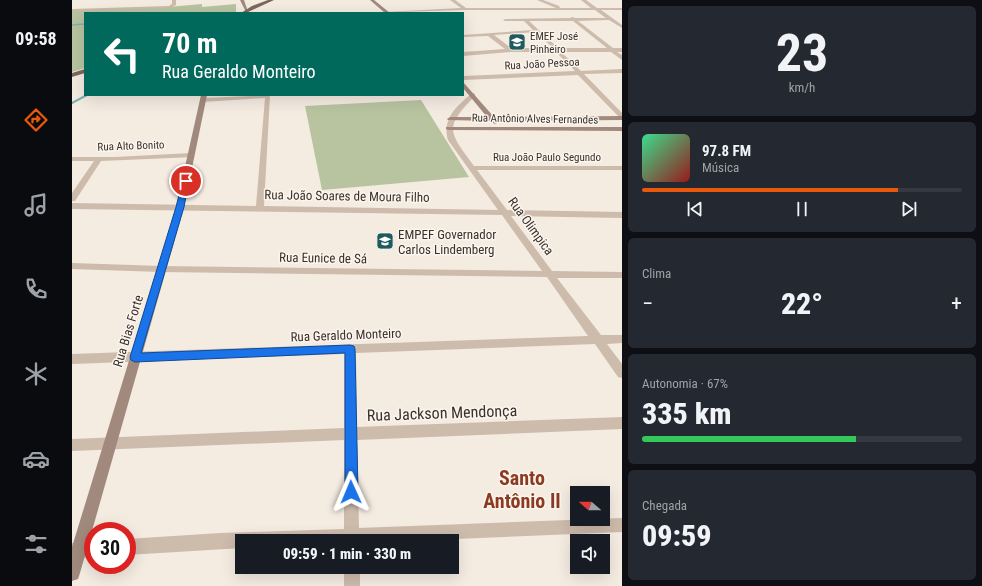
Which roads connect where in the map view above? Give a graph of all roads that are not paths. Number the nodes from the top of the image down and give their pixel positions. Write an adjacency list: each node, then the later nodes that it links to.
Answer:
1 (174, 0): 9 (street)
2 (242, 0): 15 (street)
3 (272, 0): 15 (main road)
4 (372, 0): 16 (street)
5 (452, 0): 10 (street)
6 (539, 0): 11 (street)
7 (583, 0): 14 (street)
8 (132, 4): 9 (street)
9 (128, 9): 13 (street)
10 (465, 9): 11 (street); 16 (street)
11 (561, 9): 14 (street); 18 (street)
12 (622, 9): 14 (street)
13 (72, 10)
14 (597, 10): 17 (street); 19 (street)
15 (245, 12)
16 (388, 12)
17 (622, 14)
18 (573, 19): 19 (street); 21 (street); 28 (street)
19 (610, 19): 22 (street)
20 (505, 20): 21 (street)
21 (525, 20): 23 (street)
22 (622, 27)
23 (536, 31): 24 (street); 27 (street)
24 (489, 34): 25 (street); 26 (street)
25 (464, 36)
26 (510, 50): 27 (street); 30 (street)
27 (557, 50): 28 (street); 34 (street)
28 (612, 50): 29 (street); 31 (street)
29 (622, 50)
30 (464, 54)
31 (622, 58)
32 (84, 71): 35 (main road)
33 (622, 71): 34 (street, Rua João Pessoa)
34 (579, 73): 36 (street, Rua João Pessoa); 40 (street)
35 (72, 76)
36 (464, 78)
37 (464, 85): 38 (street)
38 (473, 95): 41 (street); 42 (street)
39 (204, 97): 45 (street, Rua Bias Forte); 53 (street)
40 (622, 118): 41 (street)
41 (494, 119): 42 (street); 43 (street)
42 (449, 123): 43 (street, Rua Antônio Alves Fernandes); 48 (street, Rua Olimpica)
43 (497, 129): 44 (street, Rua Antônio Alves Fernandes)
44 (622, 130)
45 (191, 155): 47 (street, Rua Alto Bonito); 52 (street, Rua Bias Forte)
46 (72, 159): 47 (street, Rua Alto Bonito)
47 (99, 159): 50 (street)
48 (472, 168): 49 (street, Rua João Paulo Segundo); 54 (street, Rua Olimpica)
49 (622, 168)
50 (72, 199)
51 (72, 206): 52 (street, Rua João Soares de Moura Filho)
52 (180, 207): 53 (street, Rua João Soares de Moura Filho); 57 (street, Rua Bias Forte)
53 (260, 208): 54 (street, Rua João Soares de Moura Filho)
54 (505, 212): 55 (street, Rua João Soares de Moura Filho); 58 (street, Rua Olimpica)
55 (622, 215)
56 (72, 266): 57 (street, Rua Eunice de Sá)
57 (162, 269): 58 (street, Rua Eunice de Sá); 63 (street, Rua Bias Forte)
58 (549, 273): 59 (street, Rua Eunice de Sá); 61 (street, Rua Olimpica)
59 (622, 274)
60 (622, 339): 61 (street, Rua Geraldo Monteiro)
61 (598, 340): 62 (street, Rua Geraldo Monteiro); 65 (street, Rua Olimpica)
62 (350, 349): 63 (street, Rua Geraldo Monteiro); 67 (street)
63 (135, 357): 64 (street, Rua Geraldo Monteiro); 68 (street, Rua Bias Forte)
64 (72, 359)
65 (622, 373)
66 (622, 423): 67 (street, Rua Jackson Mendonça)
67 (351, 434): 68 (street, Rua Jackson Mendonça); 71 (street)
68 (110, 444): 69 (street, Rua Jackson Mendonça); 75 (street, Rua Bias Forte)
69 (72, 445)
70 (622, 525): 72 (street)
71 (352, 534)
72 (435, 534)
73 (235, 541): 74 (street)
74 (136, 546)
75 (81, 550): 76 (street, Rua Bias Forte)
76 (72, 573)
77 (352, 574): 78 (street)
78 (352, 586)

